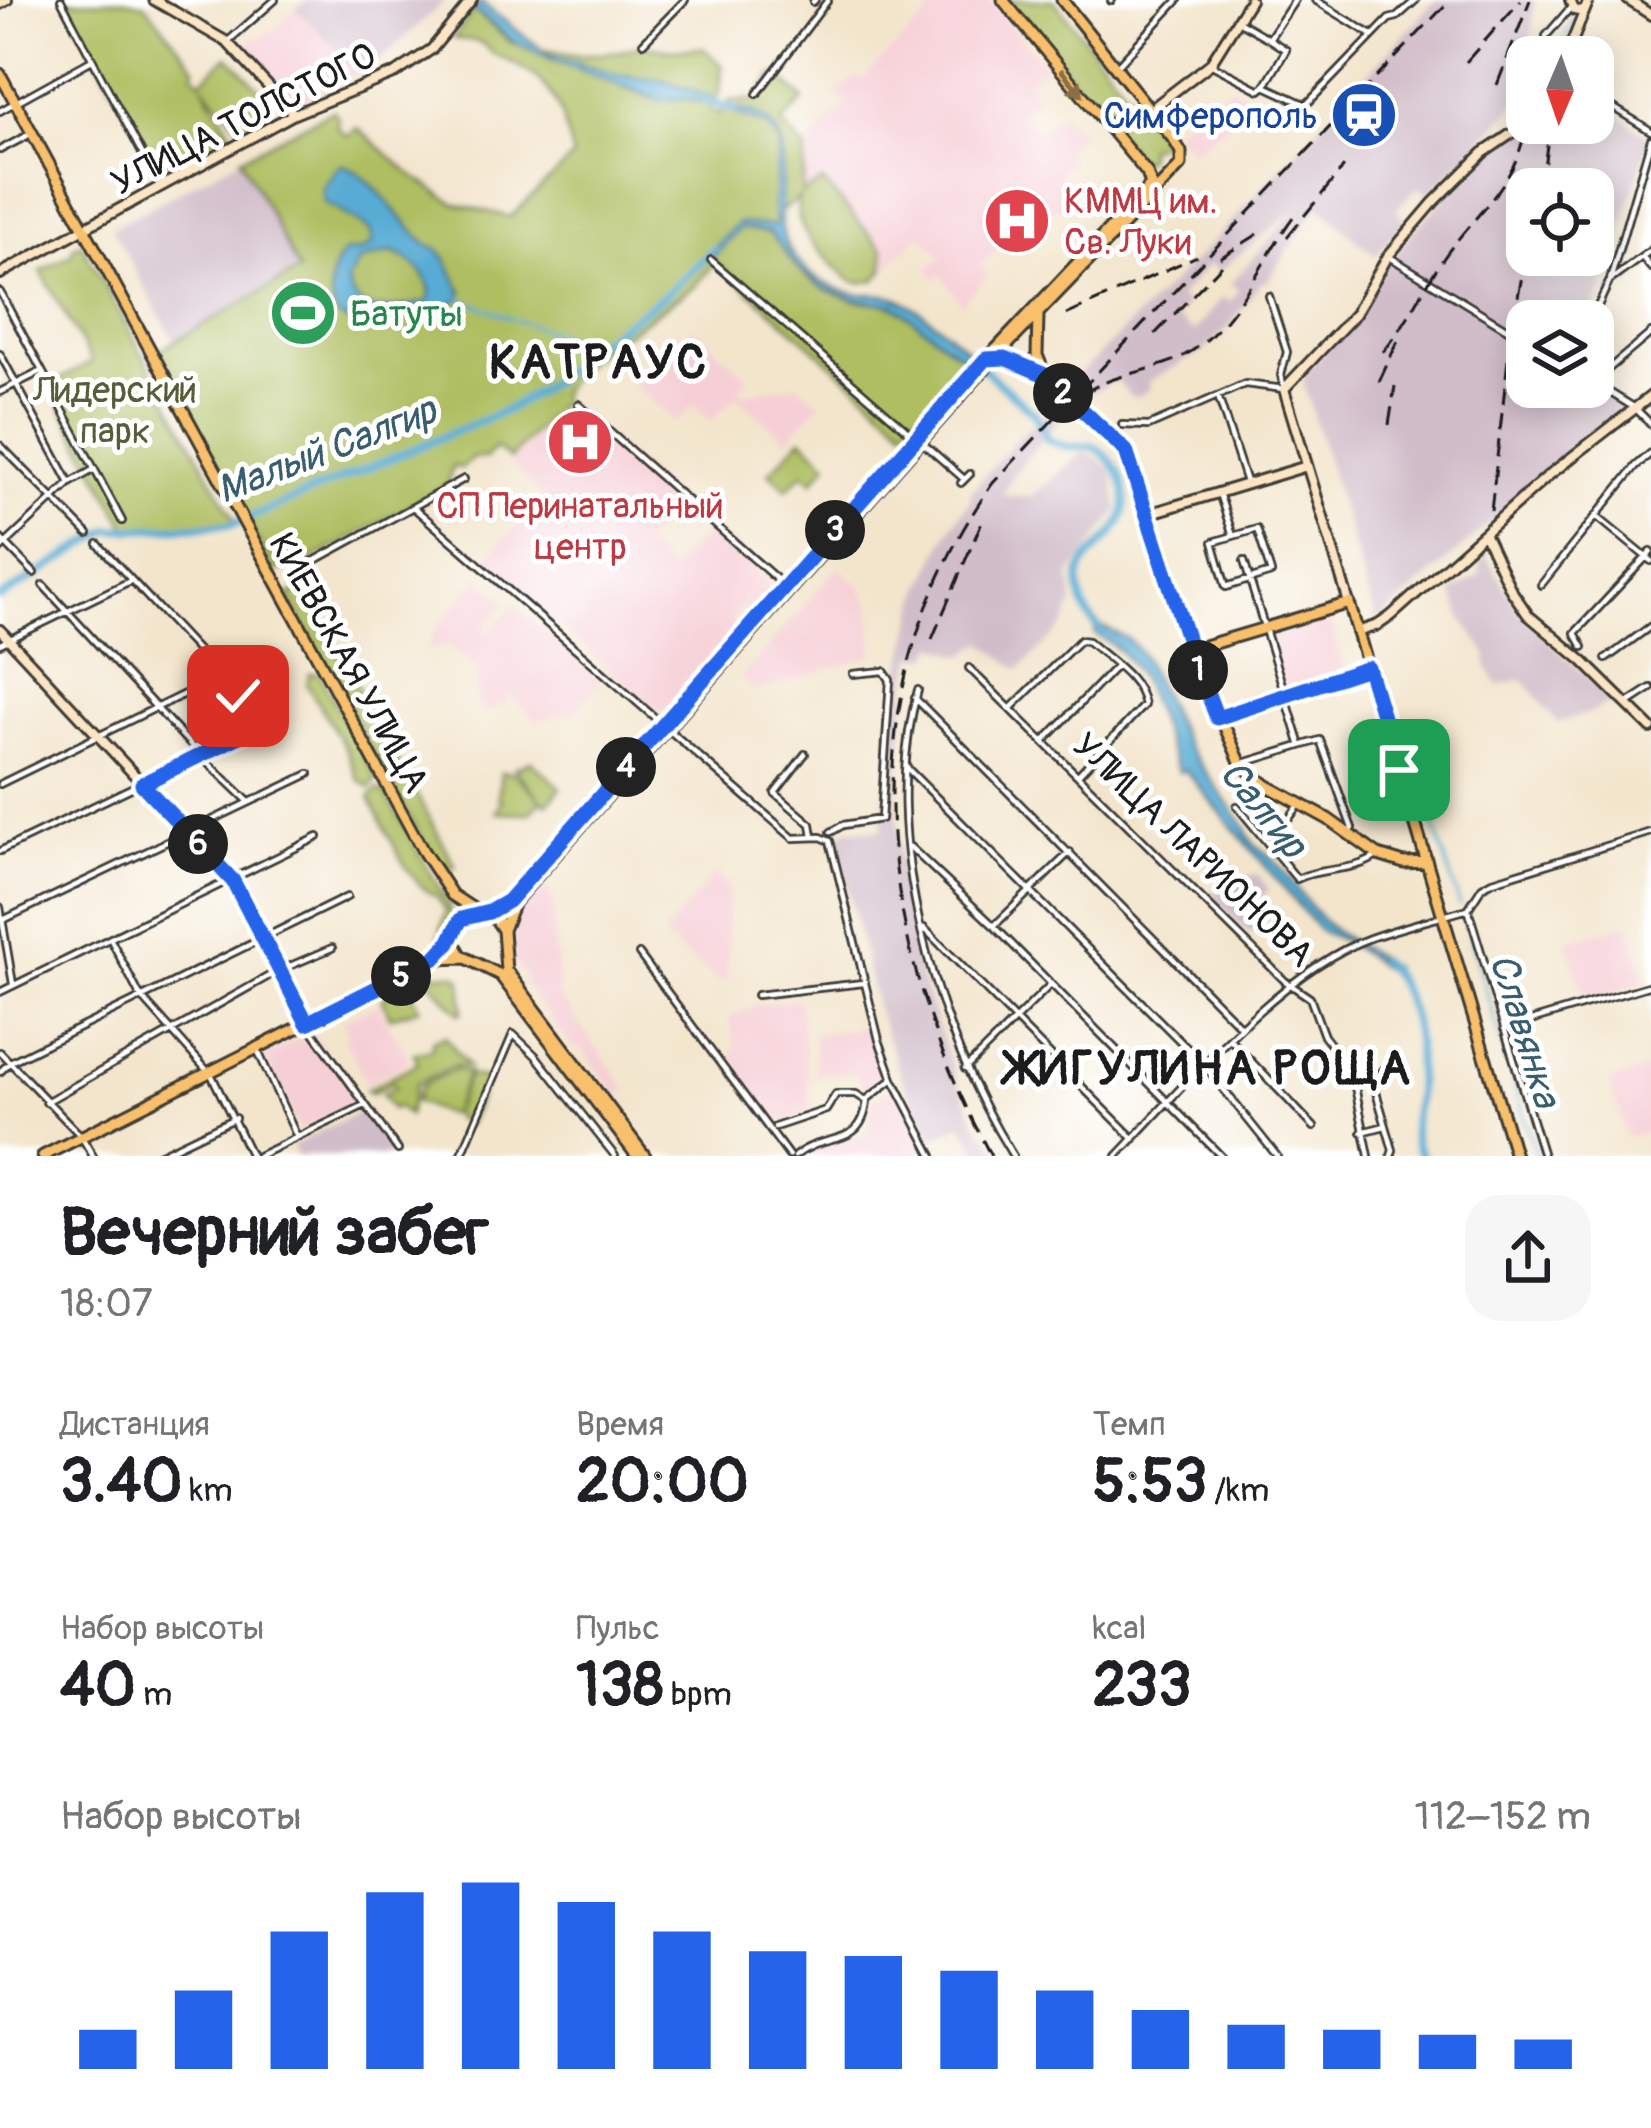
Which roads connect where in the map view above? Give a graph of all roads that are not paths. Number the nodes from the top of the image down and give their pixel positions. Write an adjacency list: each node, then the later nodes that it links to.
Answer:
1 (61, 0): 26 (street)
2 (275, 0): 24 (street)
3 (472, 0): 36 (main road, УЛИЦА ТОЛСТОГО)
4 (685, 0): 25 (street)
5 (828, 0): 31 (street)
6 (1003, 0): 52 (main road, one-way to 52)
7 (1062, 0): 28 (main road)
8 (1178, 0): 28 (street)
9 (1250, 0): 19 (main road)
10 (1295, 0): 23 (street)
11 (1315, 0): 20 (street)
12 (1416, 0): 20 (street)
13 (1589, 0): 17 (main road)
14 (1628, 0): 18 (main road)
15 (159, 2): 24 (main road)
16 (1571, 3): 17 (main road); 21 (street)
17 (1584, 12): 22 (main road)
18 (1651, 15)
19 (1238, 21): 23 (street); 27 (main road)
20 (1372, 35): 30 (street)
21 (1546, 36)
22 (1574, 36)
23 (1269, 39): 30 (street)
24 (227, 42): 36 (main road)
25 (643, 43)
26 (92, 60): 32 (street); 41 (street)
27 (1210, 64): 30 (street); 34 (main road)
28 (1115, 68): 34 (main road)
29 (0, 74): 32 (main road, КИЕВСКАЯ УЛИЦА)
30 (1265, 86)
31 (757, 94)
32 (16, 103): 35 (street); 37 (main road, КИЕВСКАЯ УЛИЦА)
33 (1614, 109): 38 (street)
34 (1150, 110): 54 (main road)
35 (0, 111)
36 (294, 114): 42 (main road, УЛИЦА ТОЛСТОГО)
37 (32, 133): 40 (street); 42 (main road, КИЕВСКАЯ УЛИЦА)
38 (1651, 135): 49 (street)
39 (1506, 137): 44 (main road)
40 (0, 150)
41 (154, 176)
42 (84, 228): 48 (main road, УЛИЦА ТОЛСТОГО); 155 (main road, КИЕВСКАЯ УЛИЦА)
43 (1651, 250): 45 (street)
44 (1388, 256): 55 (street); 64 (main road)
45 (1642, 257): 47 (street); 49 (street)
46 (711, 260): 73 (street)
47 (1651, 268)
48 (0, 274)
49 (1610, 280): 53 (street)
50 (0, 292): 60 (street)
51 (1270, 296): 64 (street)
52 (1040, 300): 54 (main road); 58 (main road)
53 (1601, 300)
54 (1038, 314): 58 (main road); 62 (main road)
55 (1506, 328)
56 (1651, 332): 59 (street)
57 (0, 354): 63 (street)
58 (990, 360): 61 (main road); 62 (main road)
59 (1614, 364)
60 (40, 372): 63 (street); 77 (street)
61 (976, 374): 73 (main road); 101 (main road)
62 (1045, 375): 85 (main road, bridge)
63 (16, 384): 65 (street); 80 (street)
64 (1284, 389): 68 (street); 76 (main road)
65 (0, 392)
66 (1614, 395): 70 (street)
67 (1651, 395): 70 (main road)
68 (1218, 396): 72 (street); 81 (street)
69 (578, 404): 101 (street)
70 (1635, 408): 71 (street); 89 (main road)
71 (1651, 424)
72 (1122, 425)
73 (916, 438): 79 (street); 101 (main road)
74 (0, 445): 83 (street)
75 (1651, 453): 86 (street)
76 (1307, 466): 81 (main road); 102 (main road)
77 (93, 470): 80 (street); 87 (street)
78 (464, 478): 84 (street)
79 (965, 478)
80 (70, 482): 83 (street)
81 (1247, 485): 82 (main road)
82 (1219, 493): 85 (main road); 88 (street)
83 (52, 500): 90 (street); 91 (street)
84 (413, 507): 95 (street); 125 (street)
85 (1148, 514): 110 (main road)
86 (1596, 515): 93 (street); 100 (street)
87 (122, 521)
88 (1232, 532): 98 (street); 98 (street)
89 (1484, 533): 107 (main road); 121 (main road)
90 (88, 534)
91 (2, 544): 96 (street)
92 (98, 544): 97 (street)
93 (1649, 556): 109 (street)
94 (1244, 561): 98 (street)
95 (303, 566)
96 (34, 573)
97 (131, 580): 103 (street); 116 (street)
98 (1249, 580): 105 (street)
99 (43, 585): 103 (street)
100 (1541, 585)
101 (787, 588): 125 (main road)
102 (1348, 603): 105 (main road); 107 (main road)
103 (70, 613): 108 (street); 122 (street)
104 (1651, 626): 111 (street)
105 (1262, 628): 110 (main road); 119 (street)
106 (0, 630): 108 (main road)
107 (1357, 632): 114 (main road)
108 (5, 642): 127 (main road)
109 (1583, 647)
110 (1191, 650): 124 (main road)
111 (1606, 659)
112 (1117, 666): 123 (street); 128 (street); 135 (street)
113 (969, 668): 123 (street, УЛИЦА ЛАРИОНОВА)
114 (1368, 668): 119 (street); 152 (main road)
115 (853, 674): 142 (street)
116 (218, 677): 122 (street); 131 (street)
117 (1651, 688): 121 (street)
118 (918, 689): 120 (street)
119 (1283, 697): 124 (street); 129 (street)
120 (915, 698): 133 (street); 150 (street)
121 (1628, 703): 126 (main road)
122 (156, 707): 127 (street); 131 (street)
123 (1012, 707): 128 (street, УЛИЦА ЛАРИОНОВА)
124 (1217, 718): 132 (main road)
125 (665, 728): 146 (street); 159 (main road); 165 (main road)
126 (1651, 728)
127 (98, 735): 136 (street); 137 (main road)
128 (1045, 740): 135 (street, УЛИЦА ЛАРИОНОВА)
129 (1300, 743): 132 (street); 144 (street)
130 (806, 754): 146 (street)
131 (200, 755): 137 (street); 138 (street)
132 (1241, 764): 139 (main road)
133 (907, 767): 148 (street); 154 (street)
134 (308, 774): 138 (street)
135 (1077, 777): 174 (street, УЛИЦА ЛАРИОНОВА)
136 (0, 784)
137 (142, 784): 141 (main road); 149 (street)
138 (248, 802): 141 (street)
139 (1300, 804): 144 (main road); 147 (street)
140 (1237, 806): 147 (street)
141 (188, 832): 153 (main road); 161 (street)
142 (831, 832)
143 (1651, 832): 158 (street)
144 (1349, 834): 151 (main road)
145 (318, 837): 153 (street)
146 (814, 838): 173 (street)
147 (1269, 844): 151 (street)
148 (909, 846): 162 (street); 163 (street)
149 (0, 851)
150 (1070, 852): 154 (street); 183 (street)
151 (1378, 855): 152 (main road)
152 (1426, 862): 160 (main road)
153 (233, 881): 166 (main road); 167 (street)
154 (1032, 891): 163 (street); 191 (street)
155 (452, 895): 159 (main road, КИЕВСКАЯ УЛИЦА); 164 (main road, КИЕВСКАЯ УЛИЦА)
156 (347, 897): 166 (street)
157 (0, 907): 161 (street)
158 (1468, 909): 160 (street); 184 (street)
159 (480, 912): 164 (main road); 165 (main road)
160 (1443, 917): 174 (street); 226 (main road)
161 (3, 920): 177 (street)
162 (920, 923): 181 (street); 192 (street)
163 (994, 926): 175 (street)
164 (454, 930): 170 (main road); 171 (main road)
165 (503, 936): 171 (main road); 217 (main road)
166 (262, 939): 172 (main road); 180 (street)
167 (111, 940): 177 (street); 180 (street)
168 (332, 948): 172 (street)
169 (638, 954): 218 (street)
170 (434, 959): 171 (main road); 182 (main road)
171 (468, 959): 217 (main road)
172 (279, 970): 182 (main road); 185 (street)
173 (863, 982): 179 (street); 195 (street)
174 (1291, 984): 183 (street); 204 (street, УЛИЦА ЛАРИОНОВА)
175 (1050, 985): 181 (street); 198 (street)
176 (1651, 985): 184 (street)
177 (13, 986): 178 (street)
178 (0, 992)
179 (757, 995)
180 (143, 996): 185 (street); 190 (street)
181 (1015, 1020): 192 (street); 207 (street)
182 (307, 1023): 187 (main road); 199 (street)
183 (1243, 1024): 186 (street)
184 (1504, 1029): 227 (street)
185 (176, 1032): 194 (street); 197 (street)
186 (1230, 1039): 191 (street); 203 (street)
187 (257, 1049): 194 (main road); 206 (street)
188 (0, 1052): 190 (street)
189 (1394, 1058): 201 (street)
190 (10, 1062): 193 (street); 197 (street)
191 (1204, 1066): 198 (street); 223 (street)
192 (964, 1069): 220 (street)
193 (0, 1072)
194 (208, 1072): 200 (street); 205 (main road)
195 (893, 1079): 196 (street); 219 (street)
196 (866, 1100): 202 (street); 218 (street)
197 (46, 1102): 205 (street)
198 (1169, 1104): 207 (street); 222 (street)
199 (364, 1105): 206 (street); 209 (street)
200 (235, 1118): 212 (street); 213 (street)
201 (1386, 1125): 204 (street); 225 (street)
202 (775, 1127)
203 (1314, 1127)
204 (1362, 1132): 224 (street, УЛИЦА ЛАРИОНОВА)
205 (81, 1136): 210 (main road); 211 (street)
206 (297, 1137): 208 (street)
207 (1133, 1139): 221 (street)
208 (286, 1143): 213 (street); 214 (street)
209 (398, 1150)
210 (43, 1156)
211 (93, 1156)
212 (157, 1156)
213 (254, 1156)
214 (293, 1156)
215 (461, 1156): 216 (street)
216 (615, 1156)
217 (641, 1156)
218 (792, 1156)
219 (933, 1156)
220 (1012, 1156)
221 (1117, 1156)
222 (1221, 1156)
223 (1277, 1156)
224 (1369, 1156)
225 (1391, 1156)
226 (1515, 1156)
227 (1543, 1156)

